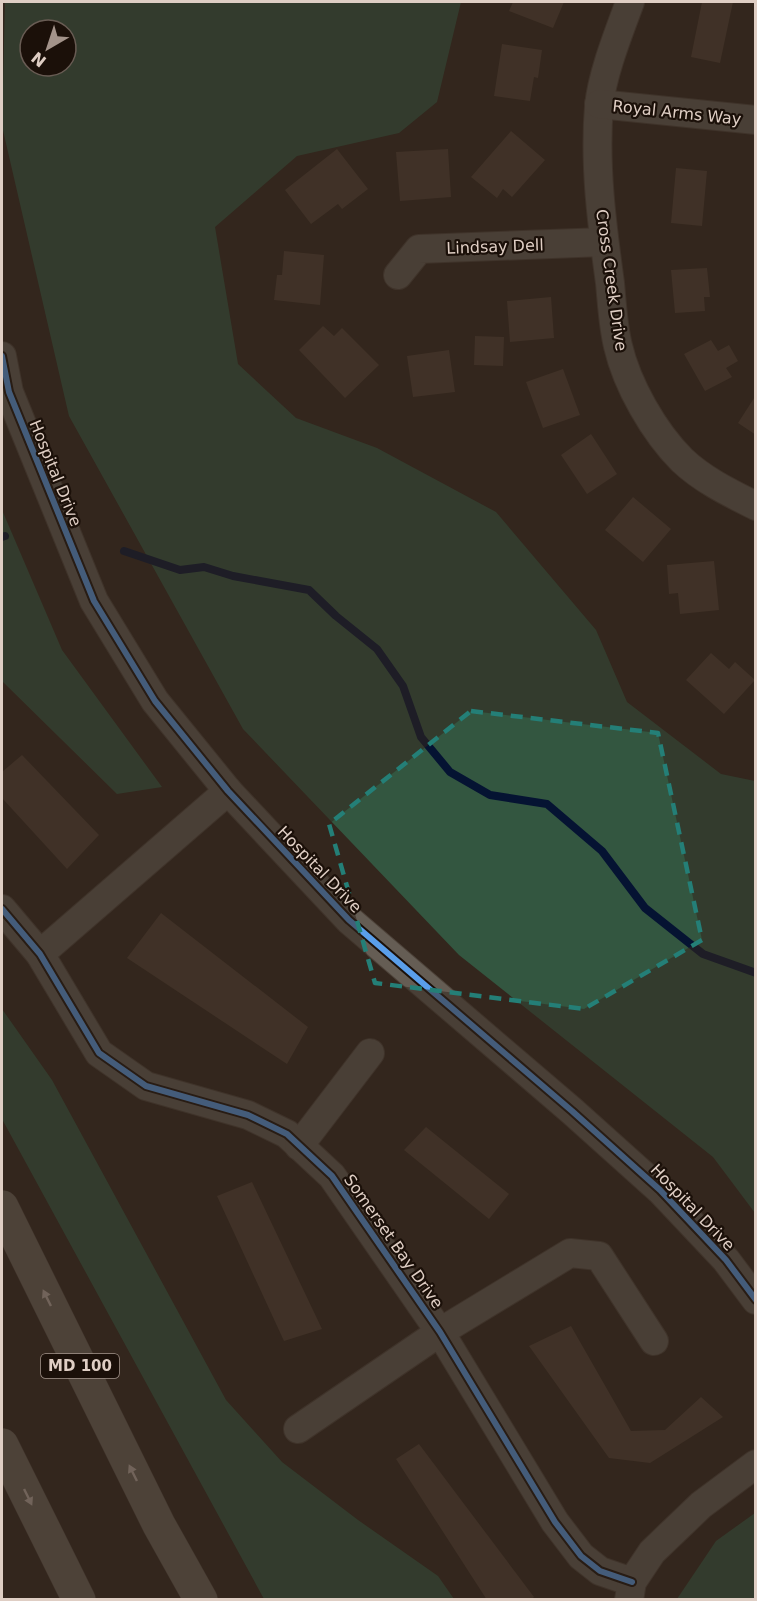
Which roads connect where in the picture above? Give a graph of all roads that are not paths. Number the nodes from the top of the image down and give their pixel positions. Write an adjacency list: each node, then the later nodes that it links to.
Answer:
1 (630, 2): 2 (street, Cross Creek Drive)
2 (599, 104): 3 (street, Royal Arms Way); 4 (street, Cross Creek Drive)
3 (756, 120)
4 (604, 242): 5 (street, Lindsay Dell); 7 (street, Cross Creek Drive)
5 (398, 275)
6 (2, 356): 8 (street, Hospital Drive)
7 (756, 506)
8 (228, 792): 10 (street); 14 (street, Hospital Drive)
9 (2, 909): 10 (street, Somerset Bay Drive)
10 (40, 954): 12 (street, Somerset Bay Drive)
11 (370, 1053): 12 (street)
12 (299, 1146): 15 (street, Somerset Bay Drive)
13 (2, 1207): 20 (highway, MD 100, one-way to 13)
14 (756, 1300)
15 (440, 1332): 16 (street); 17 (street); 21 (street, Somerset Bay Drive)
16 (654, 1341)
17 (298, 1430)
18 (2, 1445): 22 (highway, one-way to 22)
19 (756, 1464): 21 (street)
20 (159, 1525): 23 (highway, MD 100); 24 (highway)
21 (630, 1591)
22 (79, 1599)
23 (201, 1599)
24 (214, 1599)

